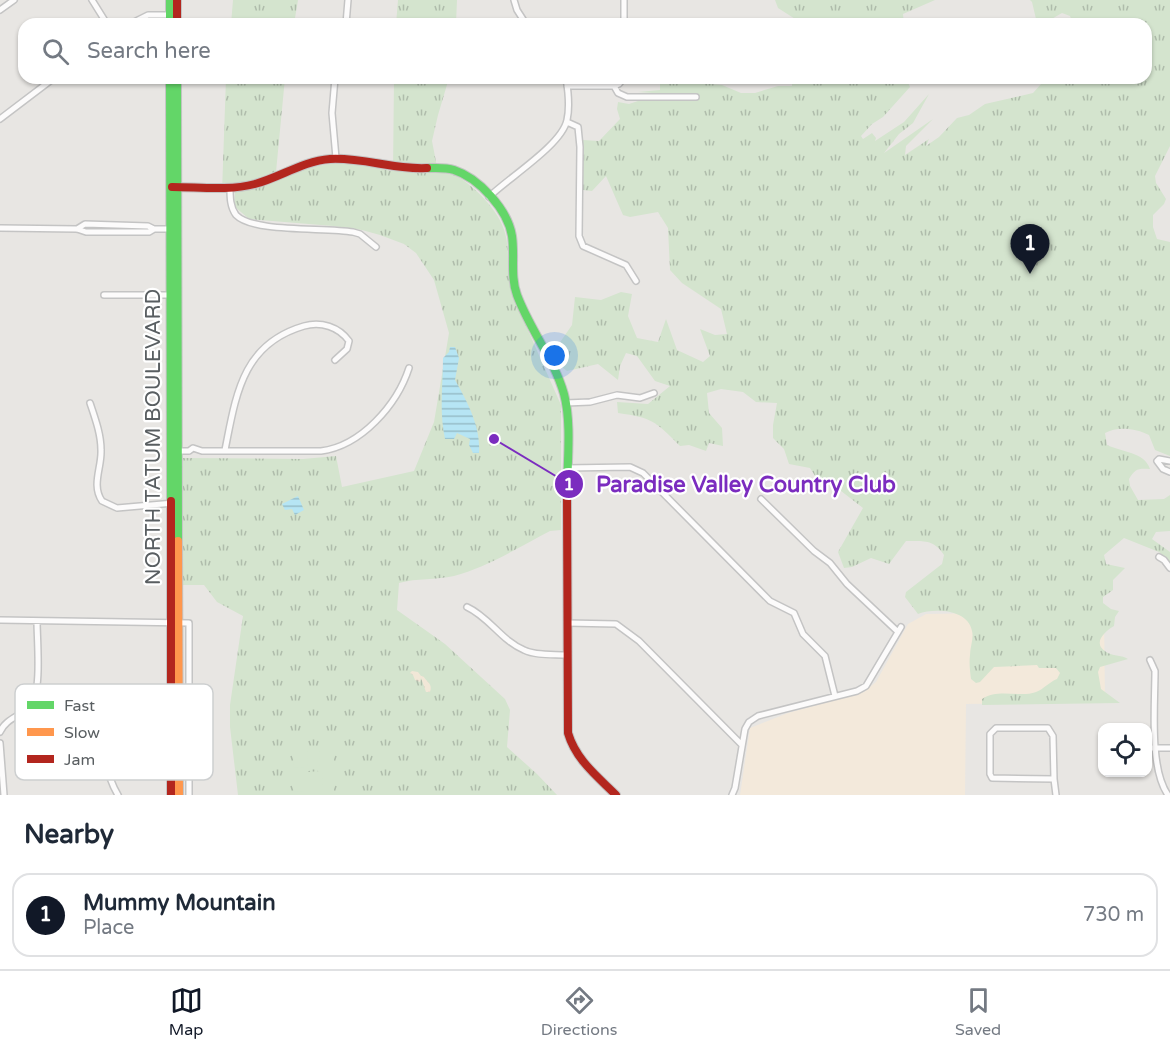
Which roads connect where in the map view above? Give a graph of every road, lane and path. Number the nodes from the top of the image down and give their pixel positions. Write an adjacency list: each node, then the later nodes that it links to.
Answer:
1 (14, 0): 8 (street)
2 (92, 0): 9 (street)
3 (170, 0): 11 (main road)
4 (177, 0): 11 (main road)
5 (348, 0): 12 (street)
6 (514, 0): 13 (street)
7 (624, 0): 14 (street)
8 (0, 10)
9 (103, 18)
10 (142, 18): 11 (street)
11 (172, 18)
12 (346, 18)
13 (522, 18)
14 (624, 18)
15 (46, 84): 23 (street)
16 (170, 84): 26 (main road, NORTH TATUM BOULEVARD)
17 (177, 84): 26 (main road, NORTH TATUM BOULEVARD)
18 (334, 84): 25 (street)
19 (616, 84): 21 (street)
20 (567, 86): 21 (street); 24 (street)
21 (614, 86): 22 (street)
22 (696, 97)
23 (0, 119)
24 (567, 122): 28 (street); 36 (street)
25 (336, 158): 27 (main road); 28 (main road)
26 (174, 187): 27 (main road); 33 (main road, NORTH TATUM BOULEVARD)
27 (230, 187): 35 (street)
28 (489, 197): 43 (main road)
29 (113, 225): 31 (street); 32 (street); 34 (street)
30 (0, 228): 31 (street)
31 (76, 229): 34 (street)
32 (154, 230): 33 (street); 34 (street)
33 (174, 230): 38 (main road, NORTH TATUM BOULEVARD)
34 (113, 232)
35 (376, 247)
36 (636, 281)
37 (104, 295): 38 (street)
38 (174, 295): 45 (main road, NORTH TATUM BOULEVARD)
39 (335, 360): 44 (street)
40 (409, 368): 44 (street)
41 (654, 393): 43 (street)
42 (90, 403): 50 (street)
43 (566, 403): 47 (main road)
44 (225, 450): 45 (street)
45 (174, 451): 50 (main road, NORTH TATUM BOULEVARD)
46 (1167, 460): 48 (street)
47 (567, 468): 57 (main road); 64 (street)
48 (1170, 472)
49 (761, 499): 64 (street)
50 (174, 503): 56 (main road, NORTH TATUM BOULEVARD)
51 (1159, 557): 52 (street)
52 (1170, 568)
53 (467, 607): 58 (street)
54 (0, 620): 55 (street)
55 (37, 621): 56 (street); 60 (street)
56 (175, 622): 61 (main road, NORTH TATUM BOULEVARD); 62 (main road, NORTH TATUM BOULEVARD); 63 (street, NORTH TATUM BOULEVARD)
57 (567, 623): 58 (main road); 68 (street)
58 (567, 655): 80 (main road)
59 (1150, 660): 70 (street)
60 (37, 684)
61 (174, 684)
62 (176, 684)
63 (189, 684)
64 (835, 696): 68 (street)
65 (15, 717): 66 (street)
66 (0, 732)
67 (0, 743): 76 (street)
68 (742, 745): 81 (street)
69 (1152, 748): 70 (street)
70 (1156, 748): 71 (street); 83 (street)
71 (1170, 748)
72 (1054, 779): 72 (street); 82 (street)
73 (112, 780): 77 (street)
74 (171, 780): 78 (main road, NORTH TATUM BOULEVARD)
75 (179, 780): 79 (main road, NORTH TATUM BOULEVARD)
76 (4, 795)
77 (118, 795)
78 (171, 795)
79 (179, 795)
80 (616, 795)
81 (732, 795)
82 (1056, 795)
83 (1168, 795)

